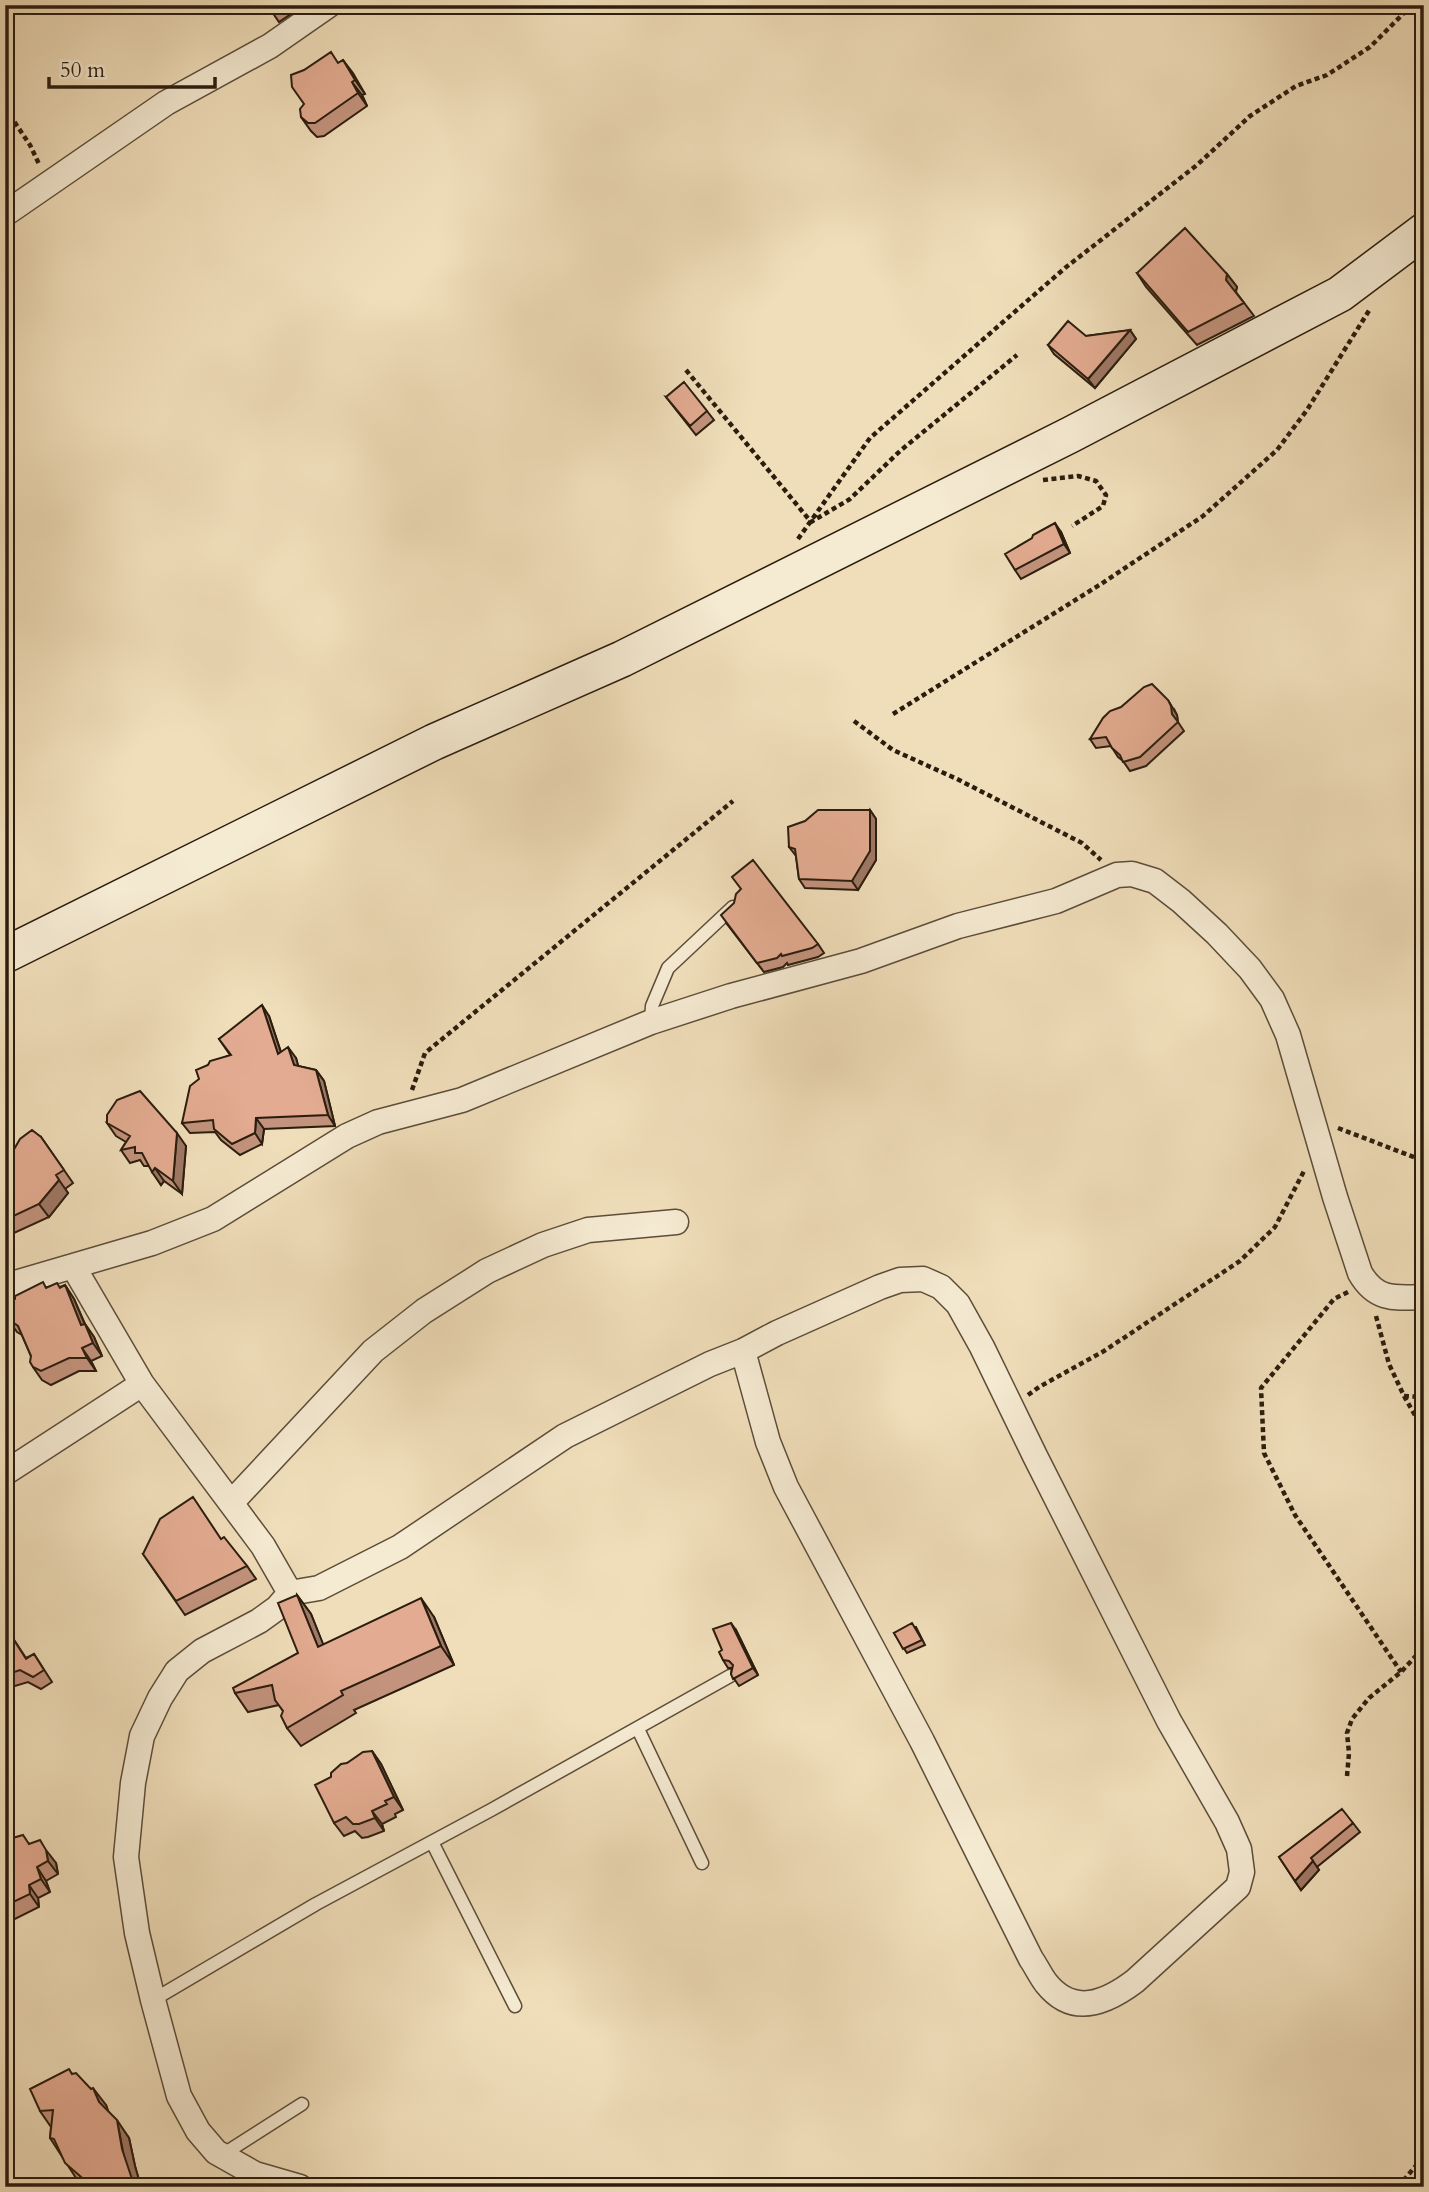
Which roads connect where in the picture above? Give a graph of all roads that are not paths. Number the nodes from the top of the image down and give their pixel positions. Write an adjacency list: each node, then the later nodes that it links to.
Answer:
1 (329, 5): 2 (street)
2 (5, 214)
3 (1424, 231): 5 (street)
4 (734, 906): 6 (lane)
5 (5, 955)
6 (651, 1022): 8 (street); 10 (street)
7 (676, 1222): 14 (street)
8 (73, 1266): 9 (street); 12 (street)
9 (5, 1286)
10 (1424, 1297)
11 (743, 1351): 11 (street); 15 (street)
12 (142, 1384): 13 (street); 14 (street)
13 (5, 1474)
14 (231, 1503): 15 (street)
15 (290, 1592): 20 (street)
16 (730, 1676): 17 (lane)
17 (638, 1728): 18 (lane); 19 (lane)
18 (432, 1842): 20 (lane); 21 (lane)
19 (702, 1863)
20 (153, 2000): 23 (street)
21 (514, 2006)
22 (302, 2104): 23 (lane)
23 (222, 2155): 24 (street)
24 (300, 2187)

